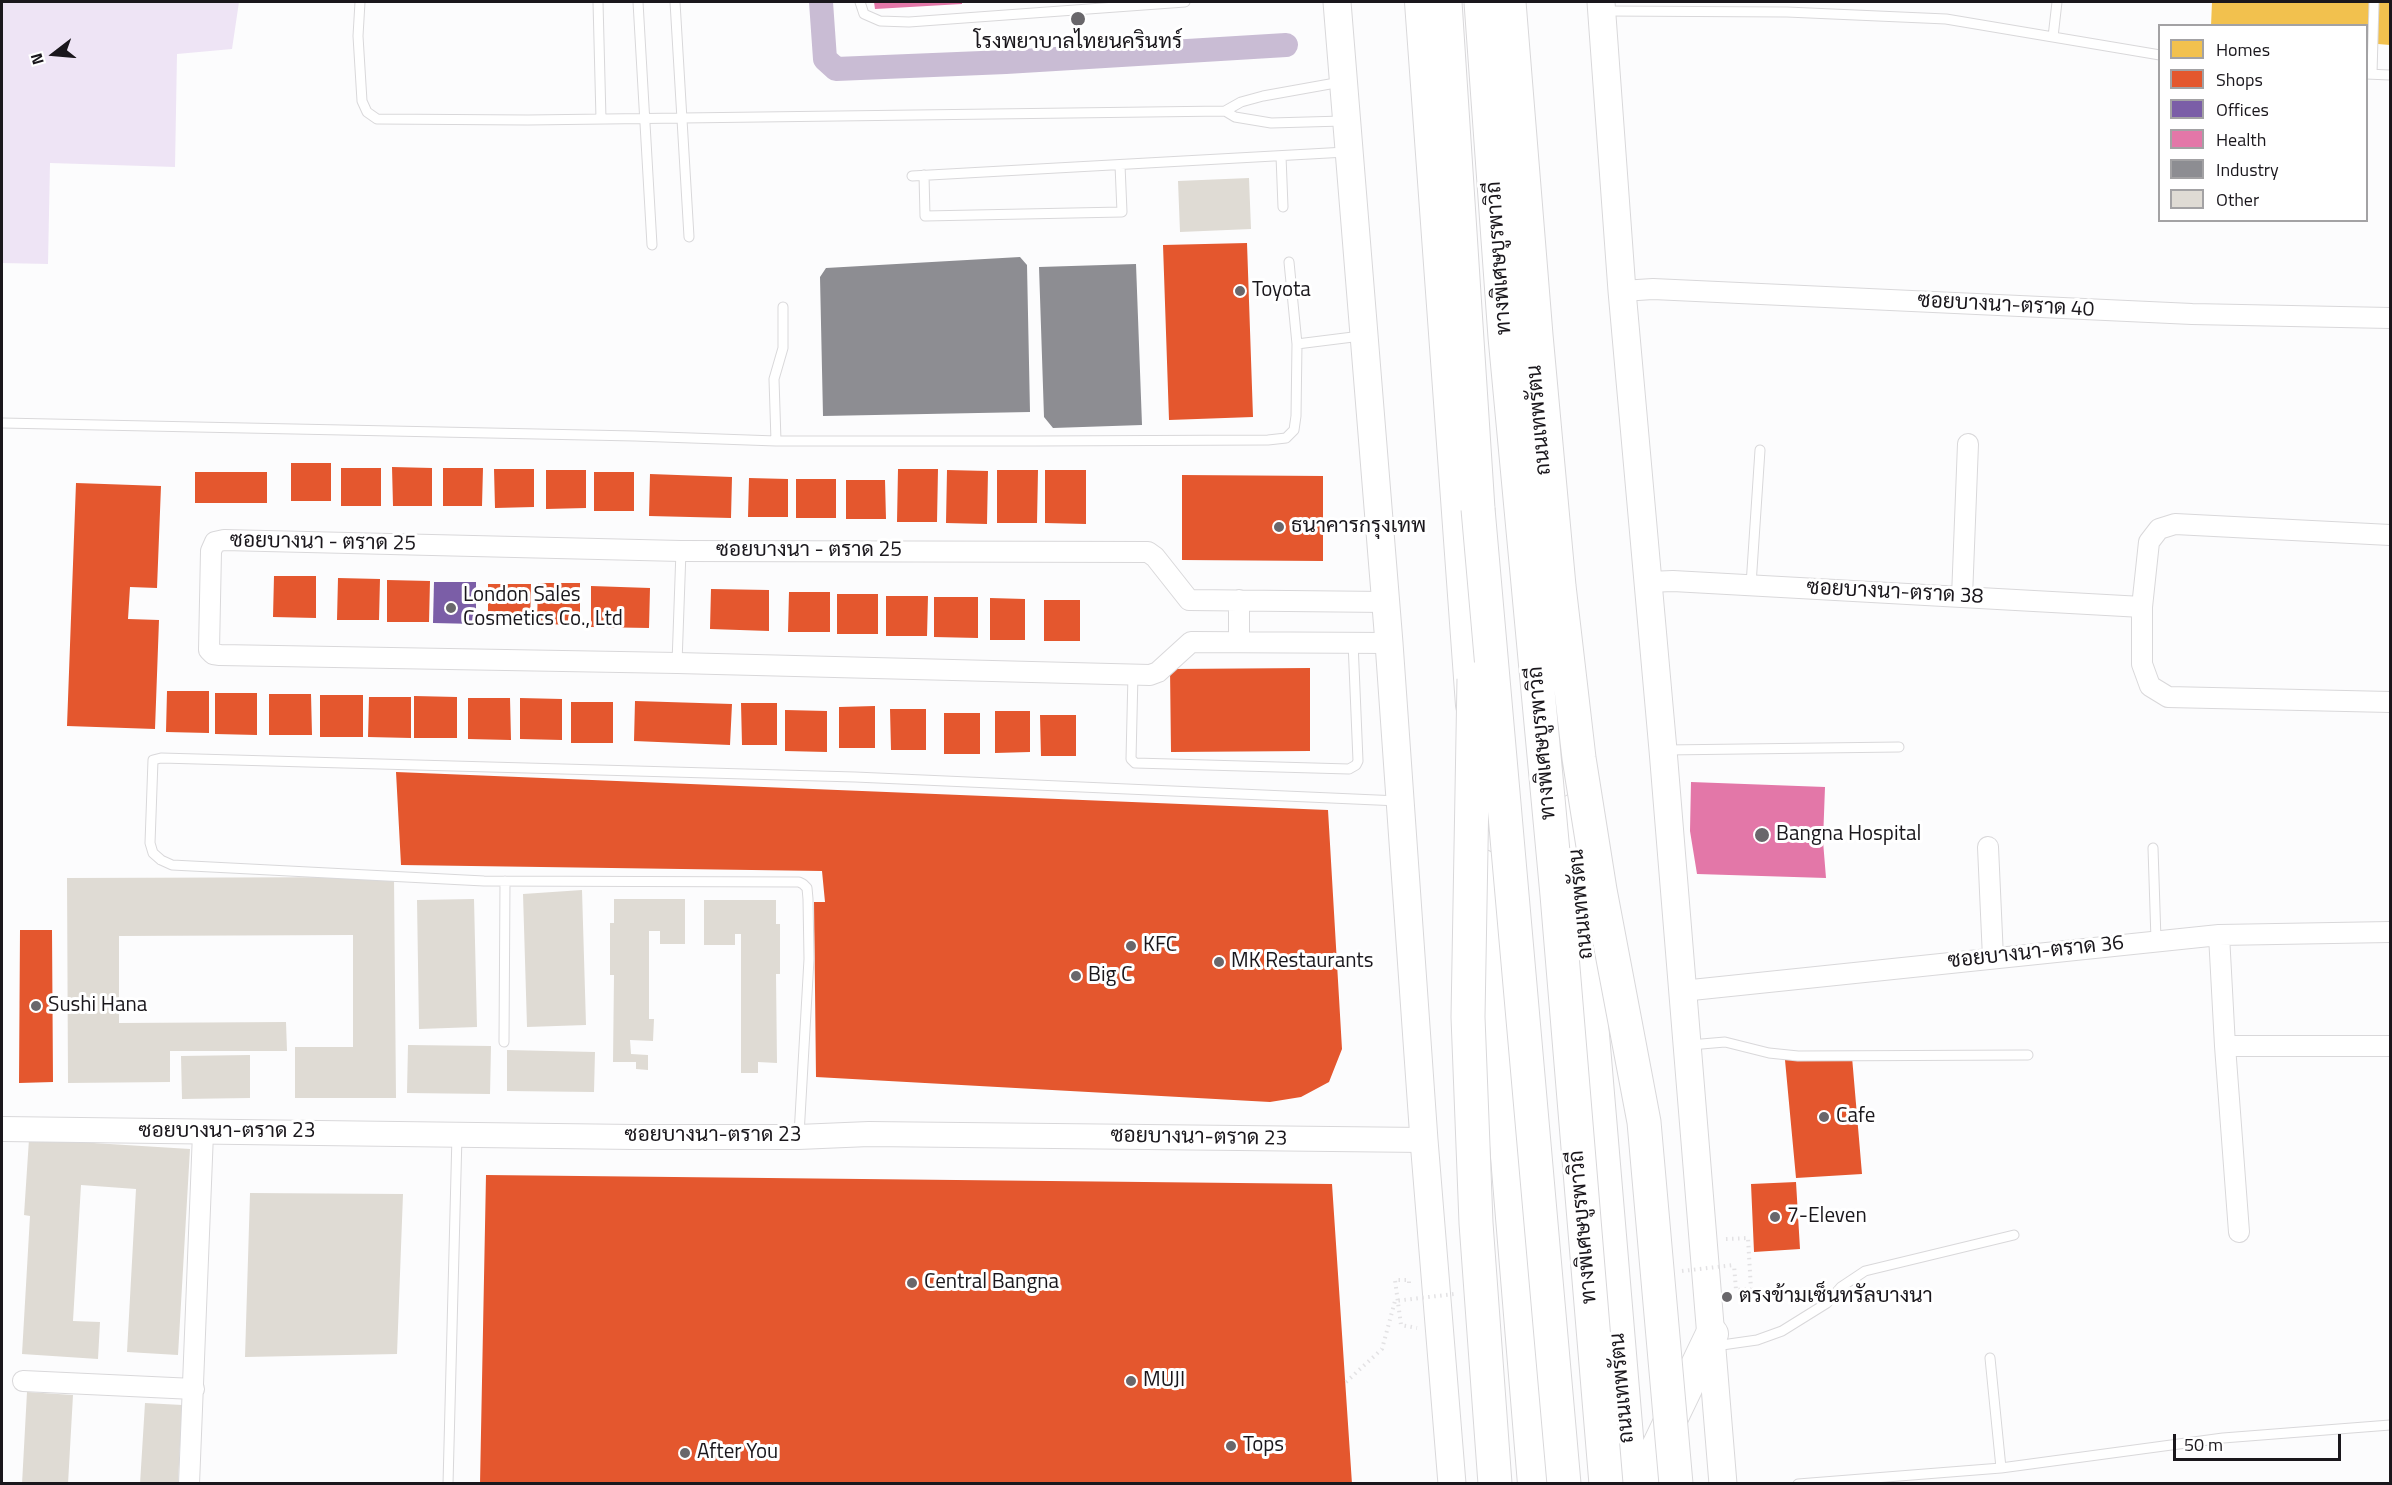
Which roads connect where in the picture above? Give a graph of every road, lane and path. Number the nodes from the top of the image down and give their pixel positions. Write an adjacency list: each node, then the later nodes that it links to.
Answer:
1 (360, 2): 23 (lane)
2 (598, 2): 23 (lane)
3 (638, 2): 21 (lane)
4 (675, 2): 22 (lane)
5 (860, 2): 6 (lane)
6 (1185, 2)
7 (1337, 2): 19 (main road)
8 (1421, 2): 95 (highway)
9 (1445, 2): 43 (highway, ทางพิเศษบูรพาวิถี)
10 (1481, 2): 97 (highway, ทางพิเศษบูรพาวิถี, bridge)
11 (1508, 2): 98 (highway, ถนนเทพรัตน); 100 (highway, bridge)
12 (2057, 2): 15 (lane)
13 (2374, 2): 17 (lane)
14 (1601, 6): 15 (lane); 34 (main road)
15 (2053, 37): 16 (lane)
16 (2158, 55)
17 (2369, 74): 18 (lane)
18 (2391, 75)
19 (1343, 81): 20 (lane); 24 (main road)
20 (1225, 111): 22 (lane); 24 (lane)
21 (644, 118): 22 (lane); 23 (lane); 32 (lane)
22 (683, 118): 31 (lane)
23 (601, 119)
24 (1346, 121): 25 (main road)
25 (1348, 152): 26 (lane); 37 (main road)
26 (1281, 156): 27 (lane); 30 (lane)
27 (1120, 165): 29 (lane); 29 (lane)
28 (912, 176): 29 (lane)
29 (924, 176)
30 (1283, 207)
31 (689, 237)
32 (652, 245)
33 (1290, 262): 38 (lane)
34 (1622, 291): 36 (street, ซอยบางนา-ตราด 40); 46 (main road)
35 (783, 307): 40 (lane)
36 (2391, 318)
37 (1364, 336): 38 (lane); 50 (main road)
38 (1298, 344): 40 (lane)
39 (2, 423): 40 (lane)
40 (776, 441)
41 (1968, 444): 48 (street)
42 (1760, 450): 47 (lane)
43 (1478, 509): 94 (highway, bridge); 96 (highway, ทางพิเศษบูรพาวิถี, bridge)
44 (2391, 535): 51 (street)
45 (681, 551): 49 (street, ซอยบางนา - ตราด 25); 55 (lane); 55 (street, ซอยบางนา - ตราด 25)
46 (1648, 582): 47 (street, ซอยบางนา-ตราด 38); 59 (main road)
47 (1751, 585): 48 (street, ซอยบางนา-ตราด 38)
48 (1962, 597): 51 (street, ซอยบางนา-ตราด 38)
49 (1239, 600): 50 (street, ซอยบางนา - ตราด 25); 52 (street)
50 (1386, 602): 54 (main road)
51 (2142, 606): 57 (street)
52 (1239, 642): 53 (street, ซอยบางนา - ตราด 25); 56 (street, ซอยบางนา - ตราด 25)
53 (1353, 642): 54 (street, ซอยบางนา - ตราด 25); 56 (lane)
54 (1389, 643): 60 (main road)
55 (677, 663): 56 (street, ซอยบางนา - ตราด 25)
56 (1134, 674)
57 (2391, 702)
58 (1899, 747): 59 (lane)
59 (1663, 750): 68 (main road)
60 (1401, 801): 63 (lane); 78 (main road)
61 (1988, 848): 67 (street)
62 (2153, 848): 66 (lane)
63 (505, 881): 69 (lane); 77 (lane)
64 (2391, 932): 65 (street, ซอยบางนา-ตราด 36)
65 (2219, 935): 66 (street, ซอยบางนา-ตราด 36); 71 (street)
66 (2156, 940): 67 (street, ซอยบางนา-ตราด 36)
67 (1993, 958): 68 (street, ซอยบางนา-ตราด 36)
68 (1682, 991): 70 (main road)
69 (504, 1042)
70 (1687, 1046): 73 (lane); 84 (main road)
71 (2225, 1046): 72 (street); 79 (street)
72 (2391, 1046)
73 (2028, 1055)
74 (2, 1130): 75 (street, ซอยบางนา-ตราด 23)
75 (203, 1133): 76 (street, ซอยบางนา-ตราด 23); 88 (street)
76 (457, 1133): 77 (street, ซอยบางนา-ตราด 23); 92 (lane)
77 (798, 1137): 78 (street, ซอยบางนา-ตราด 23)
78 (1424, 1140): 93 (main road)
79 (2238, 1232)
80 (2014, 1235): 84 (lane)
81 (1748, 1238): 82 (path)
82 (1734, 1265)
83 (1401, 1325): 87 (path, bridge)
84 (1712, 1340): 99 (highway); 101 (main road)
85 (1990, 1358): 90 (lane)
86 (23, 1381): 88 (street)
87 (1346, 1382)
88 (194, 1389): 91 (street)
89 (2391, 1425): 90 (lane)
90 (2001, 1468): 102 (lane)
91 (189, 1484)
92 (448, 1484)
93 (1452, 1484)
94 (1495, 1484)
95 (1534, 1484)
96 (1564, 1484)
97 (1606, 1484)
98 (1631, 1484)
99 (1640, 1484)
100 (1676, 1484)
101 (1723, 1484)
102 (1798, 1484)

